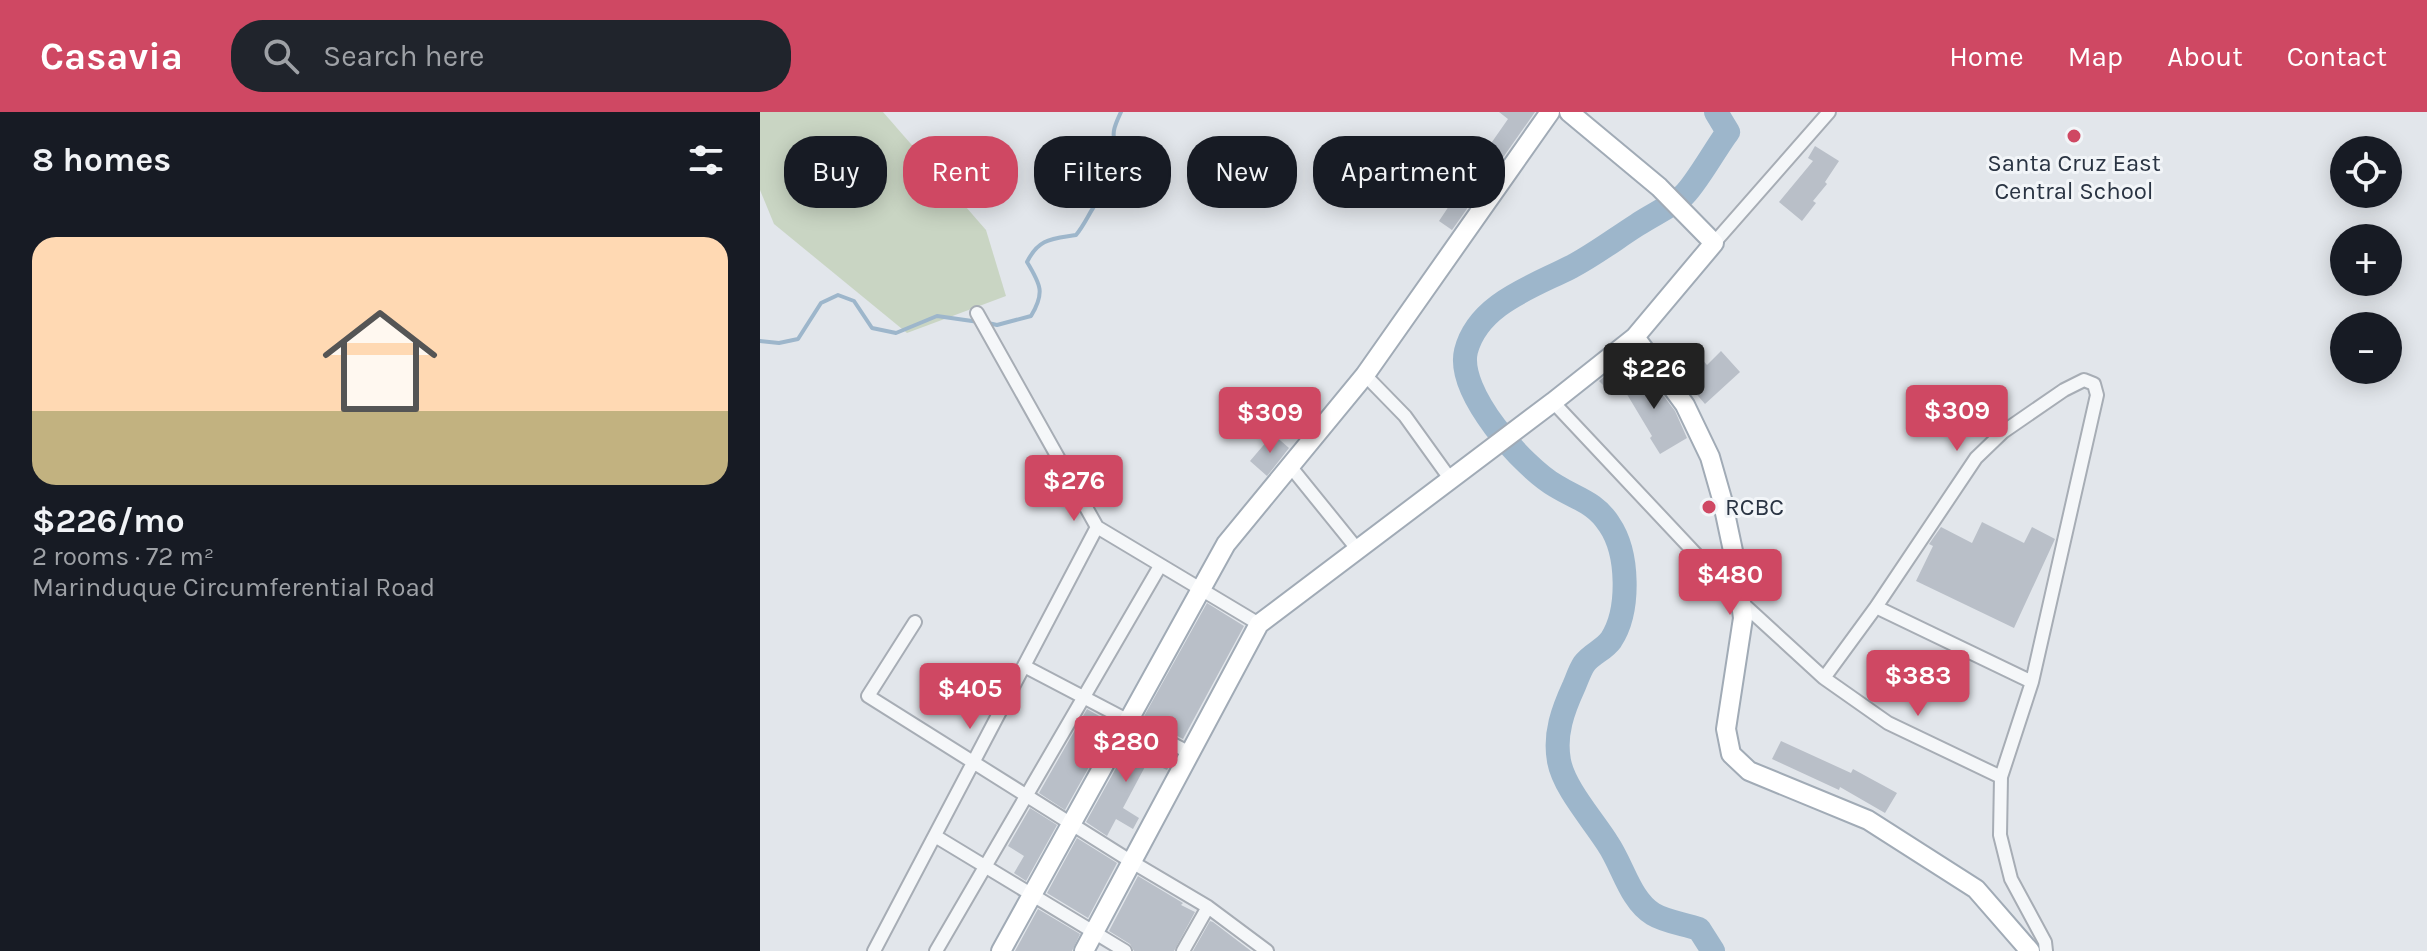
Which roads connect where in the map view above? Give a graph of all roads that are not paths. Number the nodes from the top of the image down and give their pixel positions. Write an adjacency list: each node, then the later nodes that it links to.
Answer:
1 (1550, 112): 7 (main road)
2 (1569, 112): 4 (main road)
3 (1829, 112): 4 (street)
4 (1714, 243): 6 (main road)
5 (977, 313): 11 (street)
6 (1635, 337): 8 (main road); 15 (main road)
7 (1365, 375): 9 (main road); 10 (street)
8 (1553, 402): 10 (main road); 15 (street)
9 (1290, 466): 12 (street); 14 (main road)
10 (1451, 480): 12 (main road)
11 (1097, 527): 13 (street); 19 (street)
12 (1358, 550): 18 (main road)
13 (1160, 566): 14 (street); 22 (street)
14 (1201, 590): 18 (street); 23 (main road)
15 (1741, 602): 20 (street); 42 (main road)
16 (1876, 607): 20 (street); 21 (street); 21 (street)
17 (915, 622): 25 (street)
18 (1259, 624): 24 (main road)
19 (1024, 666): 22 (street); 25 (street)
20 (1824, 678): 26 (street)
21 (2032, 682): 26 (street)
22 (1084, 697): 23 (street); 27 (street)
23 (1129, 721): 24 (street); 28 (main road)
24 (1190, 753): 30 (main road)
25 (974, 762): 27 (street); 29 (street)
26 (2001, 777): 43 (street)
27 (1027, 796): 28 (street); 31 (street)
28 (1071, 824): 30 (street); 32 (main road)
29 (935, 836): 31 (street); 35 (street)
30 (1132, 862): 33 (street); 34 (main road)
31 (986, 866): 32 (street); 36 (street)
32 (1032, 894): 34 (street); 37 (main road)
33 (1208, 907): 40 (street); 41 (street)
34 (1095, 931): 38 (main road); 39 (street)
35 (874, 951)
36 (936, 951)
37 (1001, 951)
38 (1084, 951)
39 (1125, 951)
40 (1183, 951)
41 (1267, 951)
42 (2030, 951)
43 (2046, 951)

